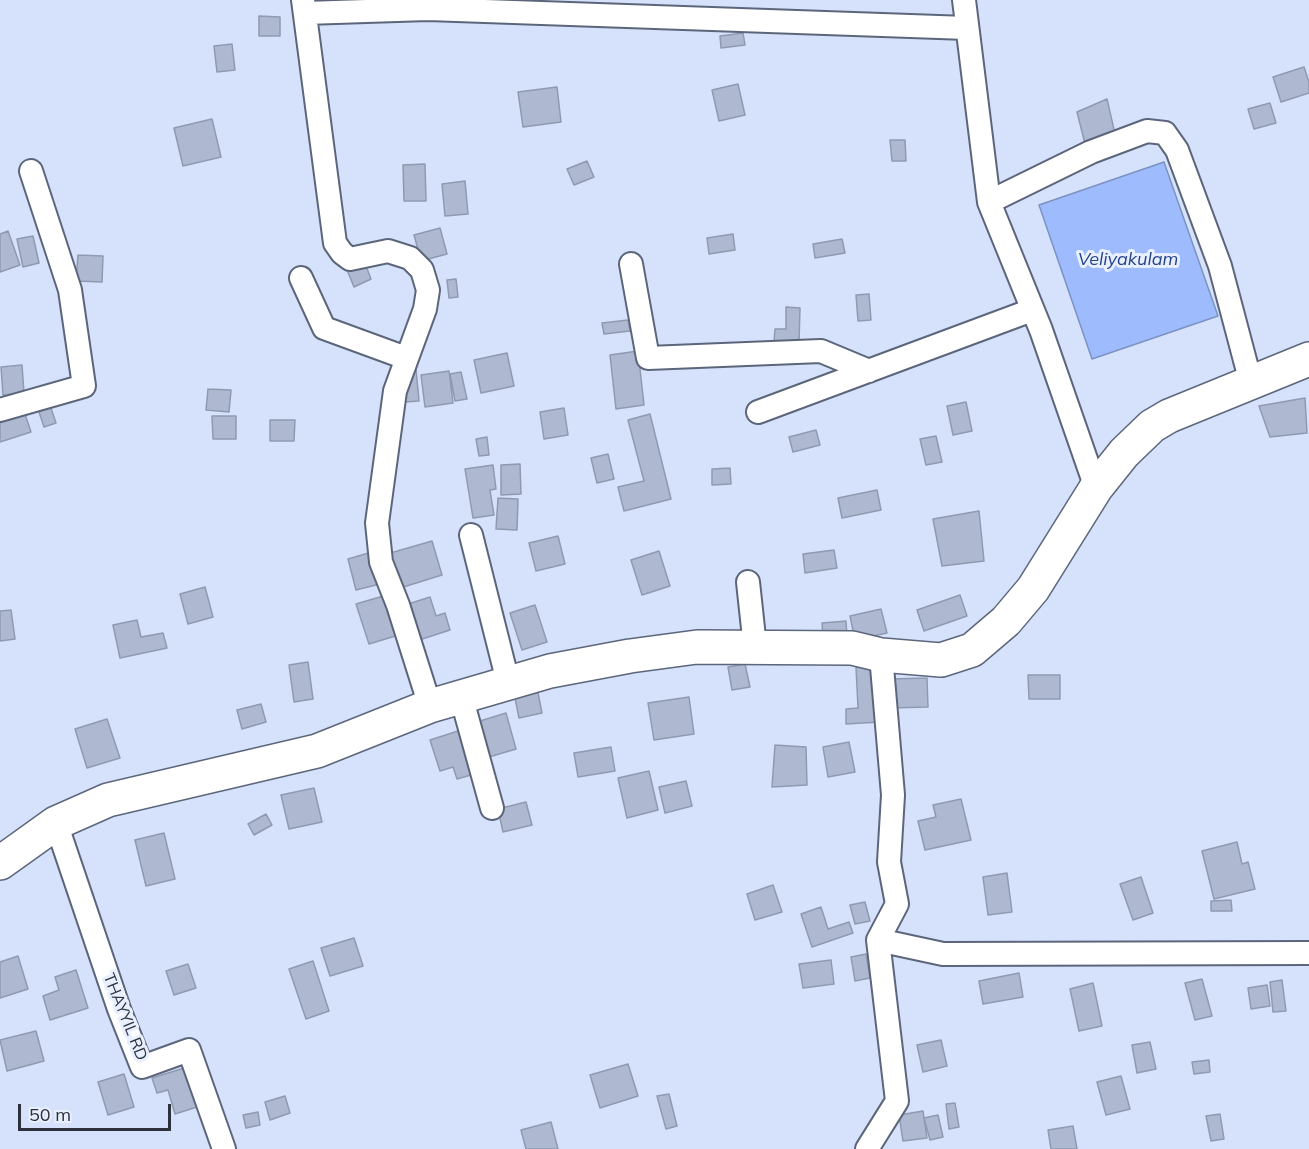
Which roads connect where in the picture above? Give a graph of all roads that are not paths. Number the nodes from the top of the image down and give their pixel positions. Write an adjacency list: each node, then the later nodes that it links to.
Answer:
1 (964, 0): 3 (street)
2 (304, 6): 3 (street); 9 (street)
3 (967, 27): 5 (street)
4 (31, 171): 13 (street)
5 (989, 202): 8 (street); 12 (street)
6 (631, 264): 11 (street)
7 (302, 278): 9 (street)
8 (1032, 310): 11 (street); 15 (street)
9 (406, 358): 22 (street)
10 (1309, 359): 12 (main road)
11 (869, 371): 14 (street)
12 (1251, 383): 15 (main road)
13 (0, 410)
14 (758, 412)
15 (1096, 488): 19 (main road)
16 (471, 535): 20 (street)
17 (748, 582): 18 (street)
18 (755, 647): 19 (main road); 20 (main road)
19 (881, 655): 26 (street)
20 (508, 682): 21 (main road)
21 (461, 696): 22 (main road); 23 (street)
22 (430, 706): 24 (main road)
23 (492, 808)
24 (56, 823): 25 (main road); 28 (street, THAYYIL RD)
25 (0, 863)
26 (878, 940): 27 (street); 29 (street)
27 (1309, 953)
28 (224, 1149)
29 (867, 1149)

